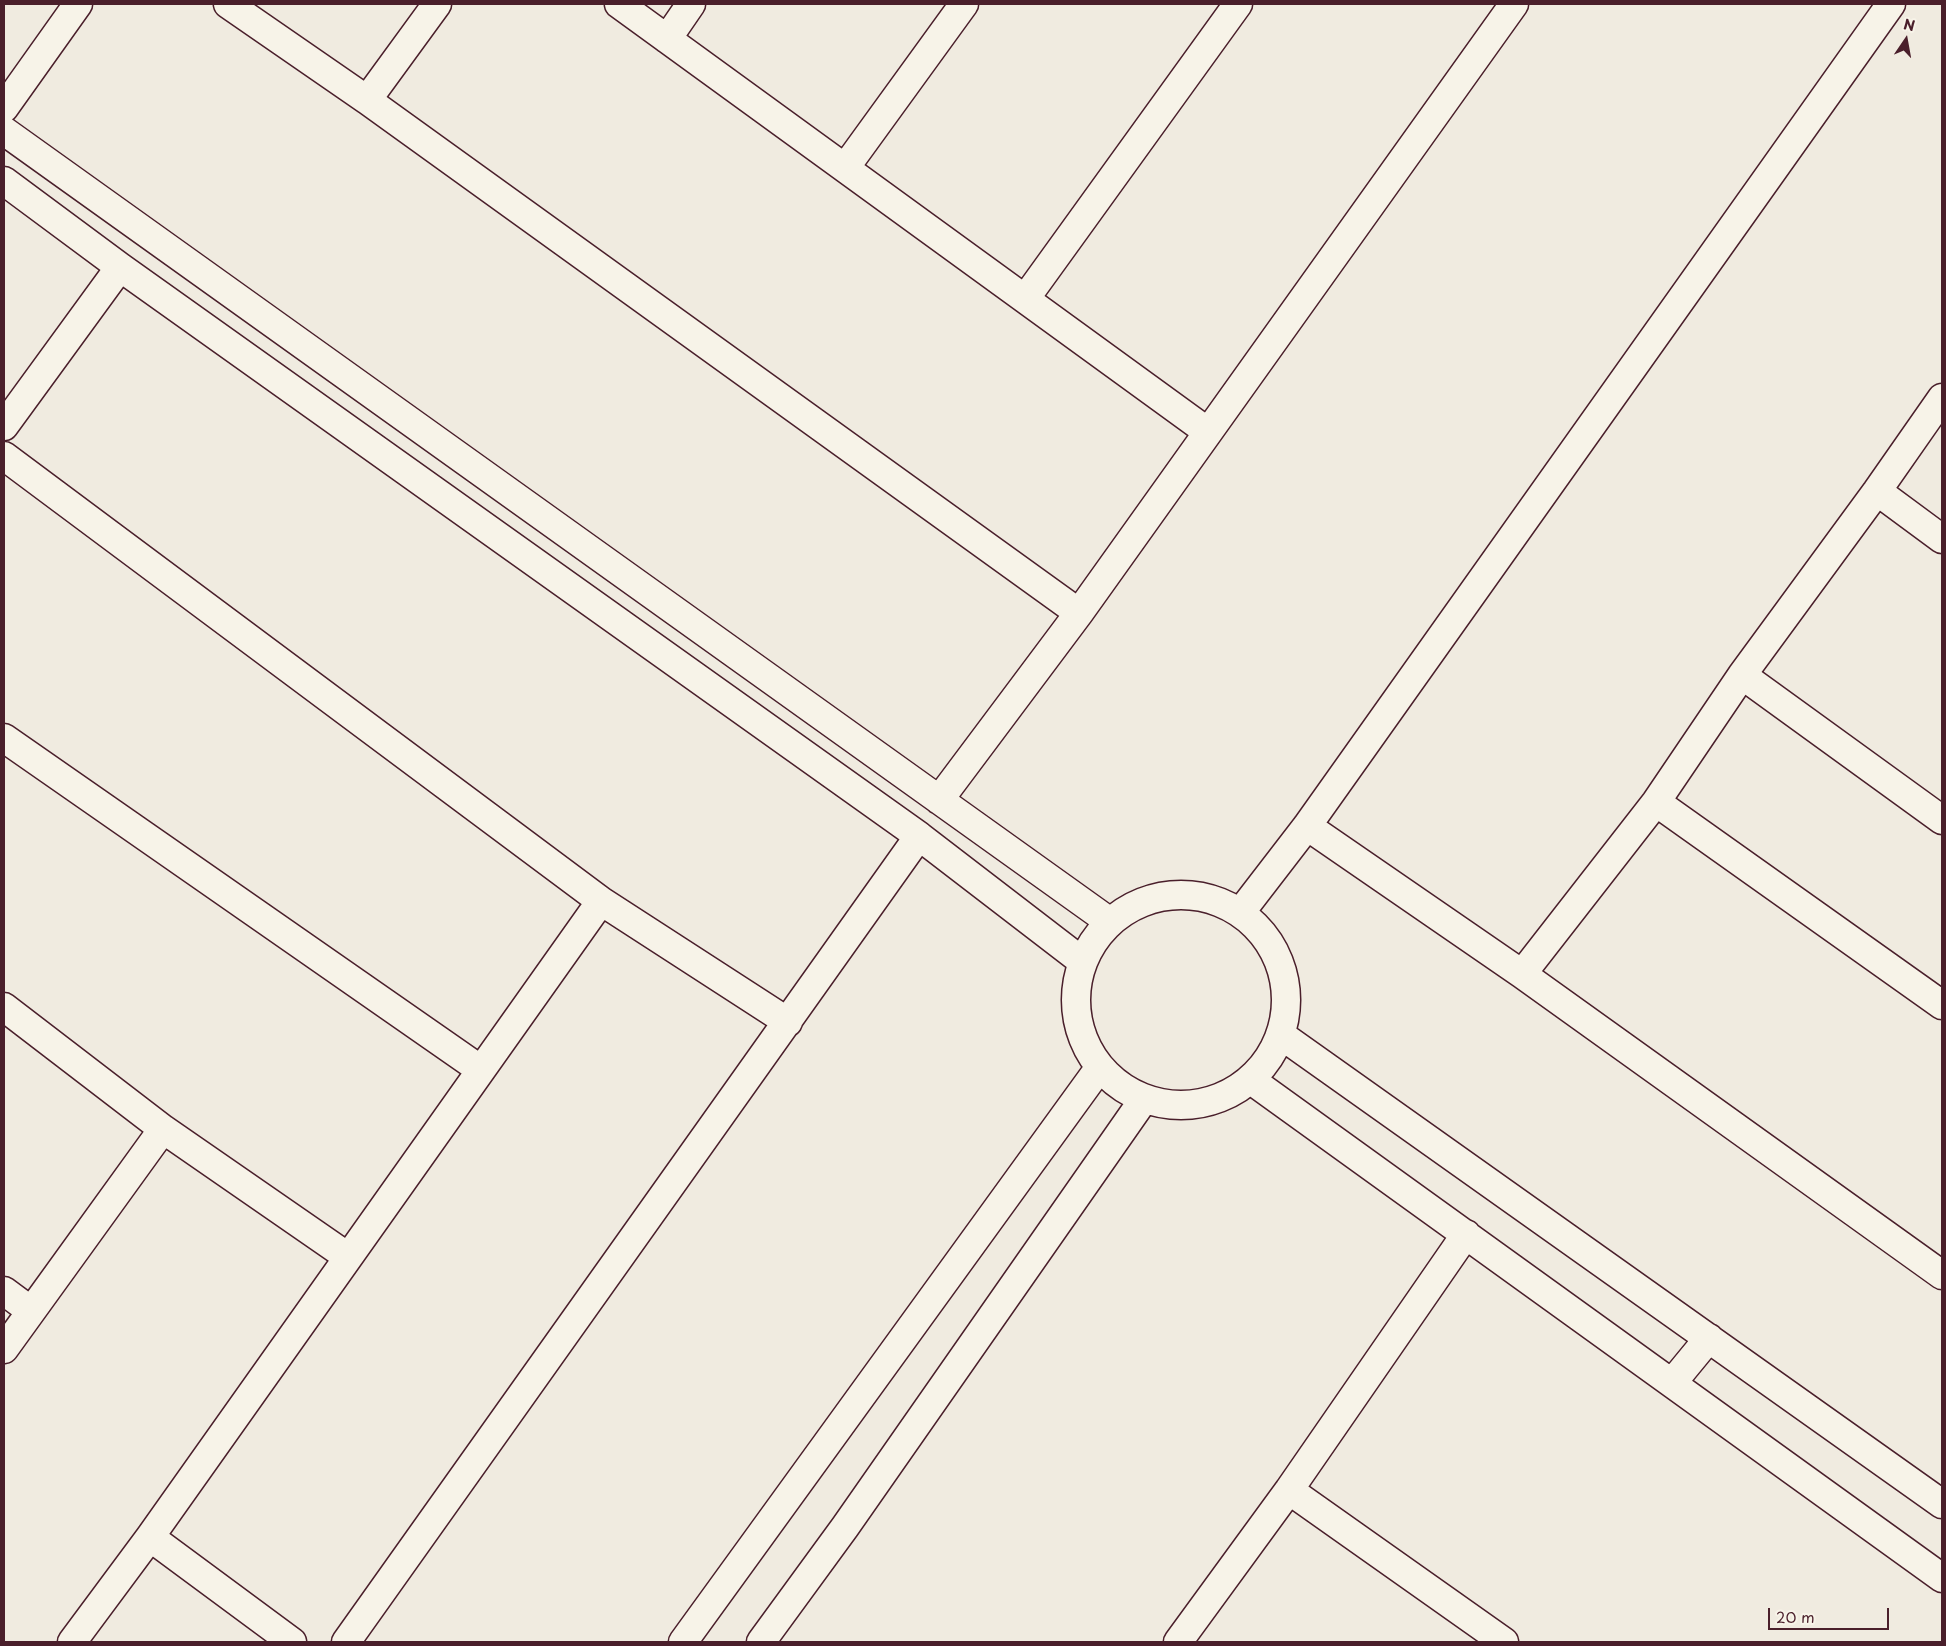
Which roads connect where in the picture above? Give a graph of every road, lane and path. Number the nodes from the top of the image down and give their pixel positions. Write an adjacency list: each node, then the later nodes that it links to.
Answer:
1 (78, 4): 12 (street)
2 (228, 4): 11 (street)
3 (437, 4): 11 (street)
4 (619, 4): 10 (street)
5 (691, 4): 10 (street)
6 (964, 4): 14 (street)
7 (1238, 4): 17 (street)
8 (1514, 4): 20 (street)
9 (1891, 4): 30 (street)
10 (667, 39): 14 (street)
11 (367, 100): 24 (street)
12 (4, 108)
13 (4, 131): 27 (street)
14 (845, 168): 17 (street)
15 (4, 181): 16 (street)
16 (120, 267): 19 (street); 31 (street)
17 (1024, 299): 20 (street)
18 (1942, 398): 22 (street)
19 (4, 426)
20 (1208, 432): 24 (street)
21 (4, 456): 32 (street)
22 (1877, 491): 23 (street); 25 (street)
23 (1942, 539)
24 (1078, 613): 27 (street)
25 (1742, 675): 28 (street); 29 (street)
26 (4, 738): 42 (street)
27 (939, 800): 34 (street)
28 (1656, 802): 36 (street); 37 (street)
29 (1942, 820)
30 (1307, 826): 33 (street); 36 (street)
31 (919, 836): 35 (street); 39 (street)
32 (601, 901): 39 (street); 42 (street)
33 (1240, 913): 34 (street); 40 (street)
34 (1110, 922): 35 (street)
35 (1083, 962): 41 (street)
36 (1522, 974): 48 (street)
37 (1942, 1006)
38 (4, 1007): 45 (street)
39 (788, 1022): 60 (street)
40 (1281, 1035): 43 (street); 51 (street)
41 (1100, 1067): 44 (street); 61 (street)
42 (481, 1070): 47 (street)
43 (1251, 1080): 44 (street); 46 (street)
44 (1144, 1099): 62 (street)
45 (163, 1129): 47 (street); 50 (street)
46 (1466, 1234): 53 (street); 54 (street)
47 (348, 1257): 56 (street)
48 (1942, 1275)
49 (4, 1292): 50 (street)
50 (31, 1311): 52 (street)
51 (1709, 1338): 53 (street); 55 (street)
52 (4, 1349)
53 (1672, 1383): 57 (street)
54 (1289, 1490): 63 (street); 64 (street)
55 (1942, 1504)
56 (150, 1537): 58 (street); 59 (street)
57 (1942, 1578)
58 (72, 1642)
59 (292, 1642)
60 (346, 1642)
61 (683, 1642)
62 (761, 1642)
63 (1178, 1642)
64 (1504, 1642)

